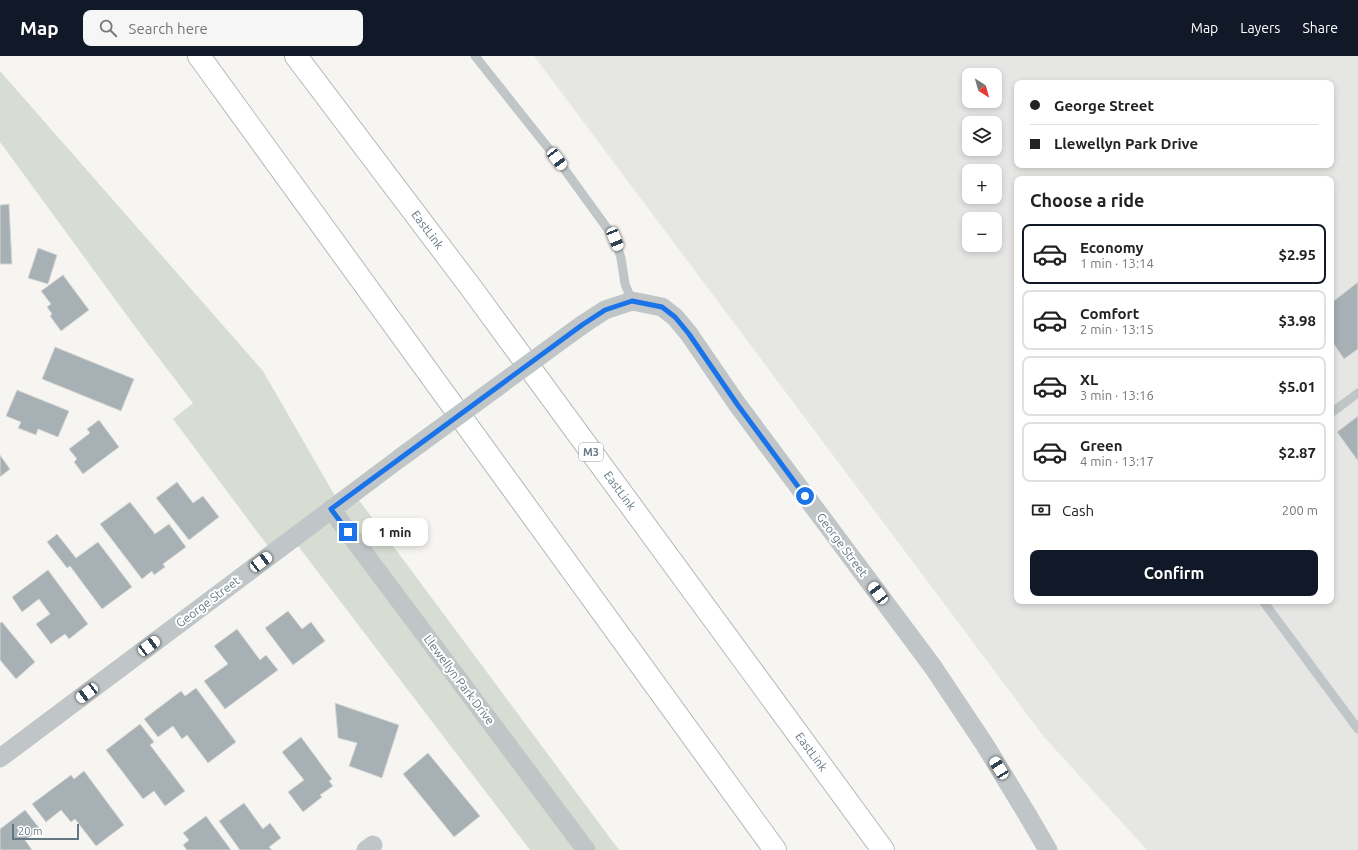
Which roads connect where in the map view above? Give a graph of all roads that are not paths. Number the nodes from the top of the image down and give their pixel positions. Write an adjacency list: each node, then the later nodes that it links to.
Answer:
1 (199, 56): 12 (highway)
2 (296, 56): 13 (highway, EastLink / M3)
3 (475, 56): 4 (lane)
4 (632, 301): 7 (street, George Street, bridge); 14 (street, George Street)
5 (1358, 393): 6 (lane)
6 (1334, 411)
7 (331, 509): 10 (street, George Street); 11 (street, Llewellyn Park Drive)
8 (1265, 604): 9 (lane)
9 (1358, 729)
10 (0, 758)
11 (586, 850)
12 (775, 850)
13 (883, 850)
14 (1048, 850)

